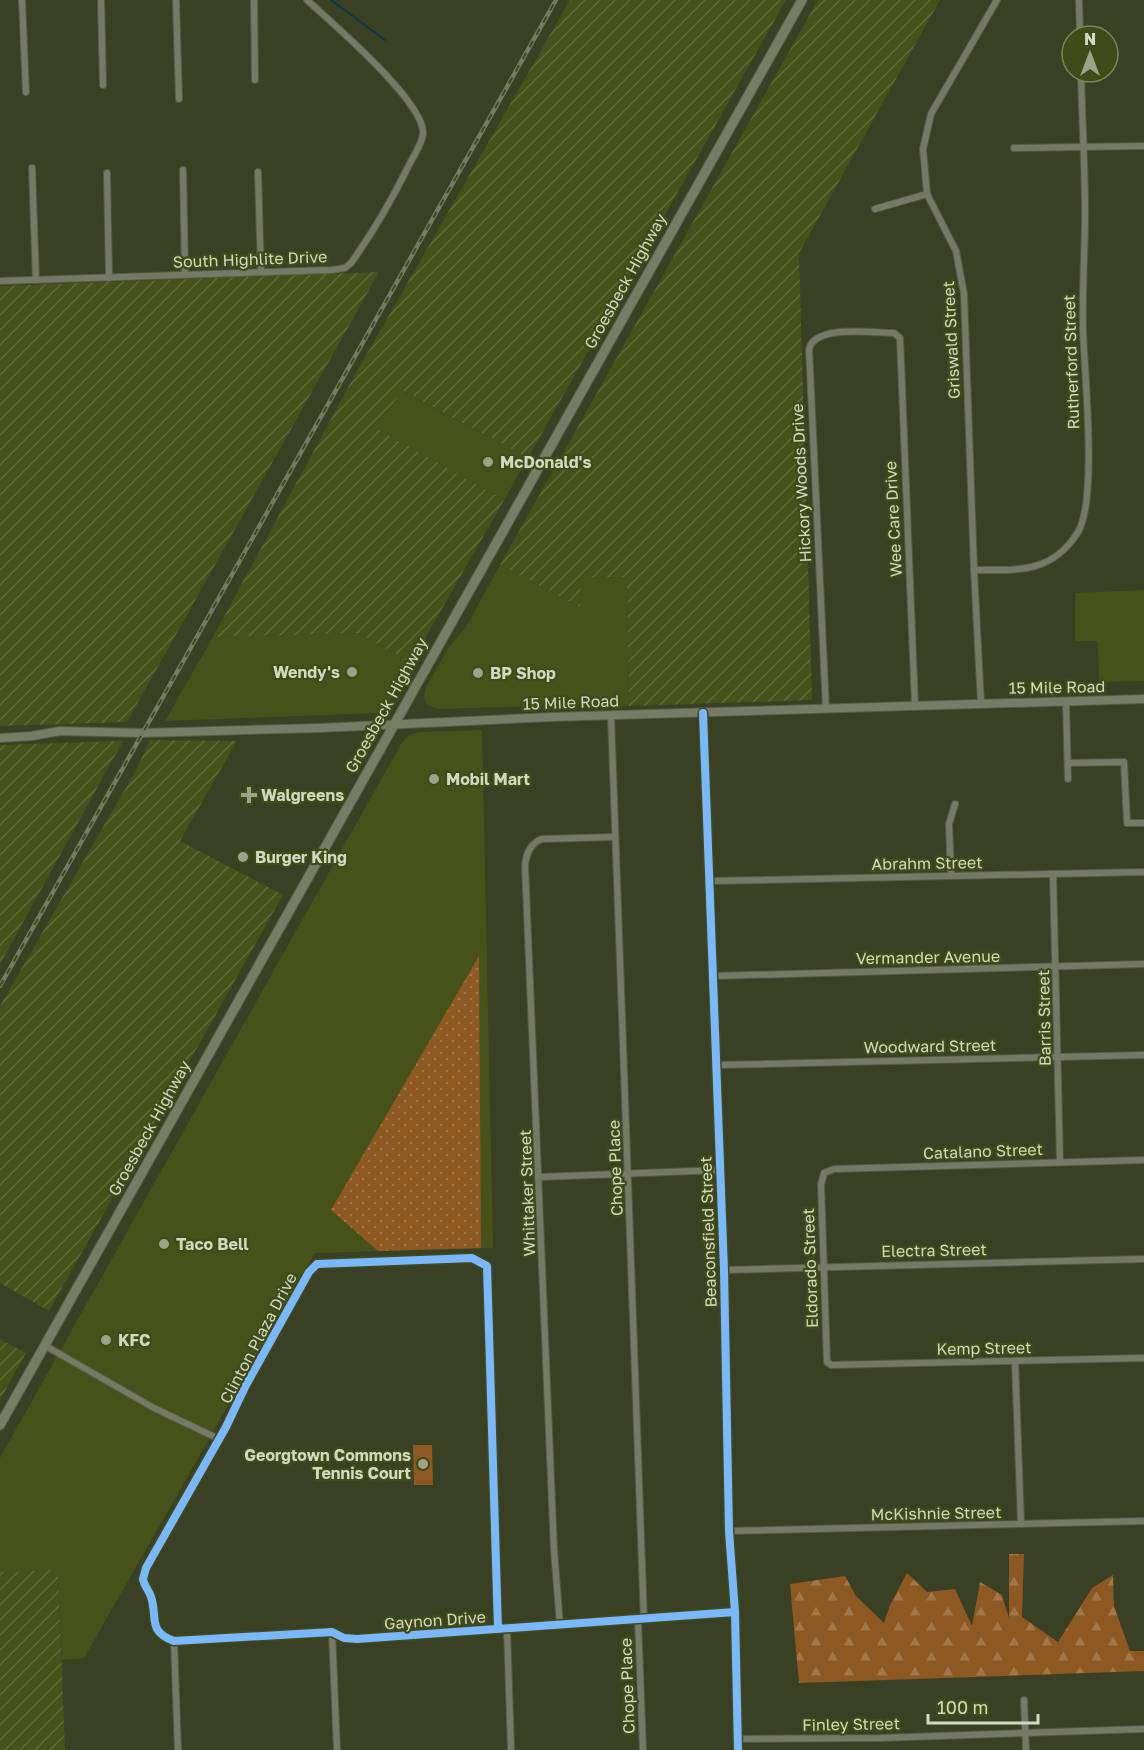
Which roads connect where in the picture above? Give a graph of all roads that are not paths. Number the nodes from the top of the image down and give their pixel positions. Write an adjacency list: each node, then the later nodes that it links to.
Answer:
1 (22, 0): 13 (street)
2 (101, 0): 12 (street)
3 (176, 0): 14 (street)
4 (254, 0): 10 (street)
5 (307, 0): 24 (street, South Highlite Drive)
6 (801, 0): 38 (main road, Groesbeck Highway)
7 (997, 0): 22 (street, Griswald Street)
8 (1079, 0): 9 (street)
9 (1080, 24)
10 (255, 80)
11 (1081, 84): 17 (street, Rutherford Street)
12 (103, 85)
13 (26, 92)
14 (179, 99)
15 (1144, 146): 17 (street)
16 (1014, 148): 17 (street)
17 (1083, 148): 30 (street, Rutherford Street)
18 (32, 168): 27 (street)
19 (183, 170): 25 (street)
20 (258, 171): 24 (street)
21 (107, 173): 26 (street)
22 (927, 194): 23 (street); 30 (street, Griswald Street)
23 (875, 209)
24 (261, 272): 25 (street, South Highlite Drive)
25 (185, 274): 26 (street, South Highlite Drive)
26 (109, 278): 27 (street, South Highlite Drive)
27 (36, 280): 28 (street, South Highlite Drive)
28 (0, 281)
29 (894, 333): 34 (street, Wee Care Drive); 35 (street, Hickory Woods Drive)
30 (974, 570): 33 (street, Griswald Street)
31 (1144, 699): 32 (main road, 15 Mile Road)
32 (1066, 702): 33 (main road, 15 Mile Road); 40 (street)
33 (981, 704): 34 (main road, 15 Mile Road)
34 (915, 706): 35 (main road, 15 Mile Road)
35 (826, 709): 36 (main road, 15 Mile Road)
36 (703, 714): 37 (main road, 15 Mile Road); 48 (street, Beaconsfield Street)
37 (611, 716): 38 (main road, 15 Mile Road); 44 (street, Chope Place)
38 (392, 725): 39 (main road, 15 Mile Road); 64 (main road, Groesbeck Highway)
39 (0, 738)
40 (1068, 763): 41 (street); 43 (street)
41 (1068, 779)
42 (955, 804): 47 (street)
43 (1144, 823)
44 (614, 837): 59 (street, Chope Place); 60 (street, Whittaker Street)
45 (1144, 872): 46 (street, Abrahm Street)
46 (1053, 874): 47 (street, Abrahm Street); 50 (street, Barris Street)
47 (951, 876): 48 (street, Abrahm Street)
48 (710, 881): 51 (street, Beaconsfield Street)
49 (1144, 964): 50 (street, Vermander Avenue)
50 (1057, 967): 51 (street, Vermander Avenue); 53 (street, Barris Street)
51 (713, 976): 54 (street, Beaconsfield Street)
52 (1144, 1055): 53 (street, Woodward Street)
53 (1057, 1057): 54 (street, Woodward Street); 56 (street, Barris Street)
54 (717, 1065): 57 (street, Beaconsfield Street)
55 (1144, 1160): 56 (street, Catalano Street)
56 (1059, 1162): 58 (street, Catalano Street)
57 (720, 1170): 59 (street); 63 (street, Beaconsfield Street)
58 (824, 1173): 62 (street, Eldorado Street)
59 (628, 1174): 60 (street); 74 (street, Chope Place)
60 (540, 1177): 75 (street, Whittaker Street)
61 (1144, 1259): 62 (street, Electra Street)
62 (824, 1266): 63 (street, Electra Street); 67 (street, Eldorado Street)
63 (724, 1270): 72 (street, Beaconsfield Street)
64 (44, 1345): 68 (main road, Groesbeck Highway); 69 (street)
65 (1144, 1358): 66 (street, Kemp Street)
66 (1015, 1361): 67 (street, Kemp Street); 71 (street)
67 (827, 1362)
68 (0, 1425)
69 (219, 1439): 76 (street, Clinton Plaza Drive); 79 (street, Clinton Plaza Drive)
70 (1144, 1521): 71 (street, McKishnie Street)
71 (1021, 1524): 72 (street, McKishnie Street)
72 (729, 1531): 73 (street, Beaconsfield Street)
73 (735, 1612): 74 (street, Gaynon Drive); 83 (street, Beaconsfield Street)
74 (641, 1620): 75 (street, Gaynon Drive); 87 (street, Chope Place)
75 (560, 1625): 77 (street, Gaynon Drive)
76 (498, 1629): 77 (street, Gaynon Drive); 78 (street, Gaynon Drive)
77 (507, 1629): 86 (street)
78 (332, 1632): 79 (street, Gaynon Drive); 85 (street)
79 (174, 1641): 84 (street)
80 (1024, 1700): 82 (street)
81 (1144, 1729): 82 (street, Finley Street)
82 (1025, 1733): 83 (street, Finley Street); 89 (street)
83 (738, 1739): 88 (street, Beaconsfield Street)
84 (178, 1750)
85 (337, 1750)
86 (511, 1750)
87 (643, 1750)
88 (738, 1750)
89 (1026, 1750)

